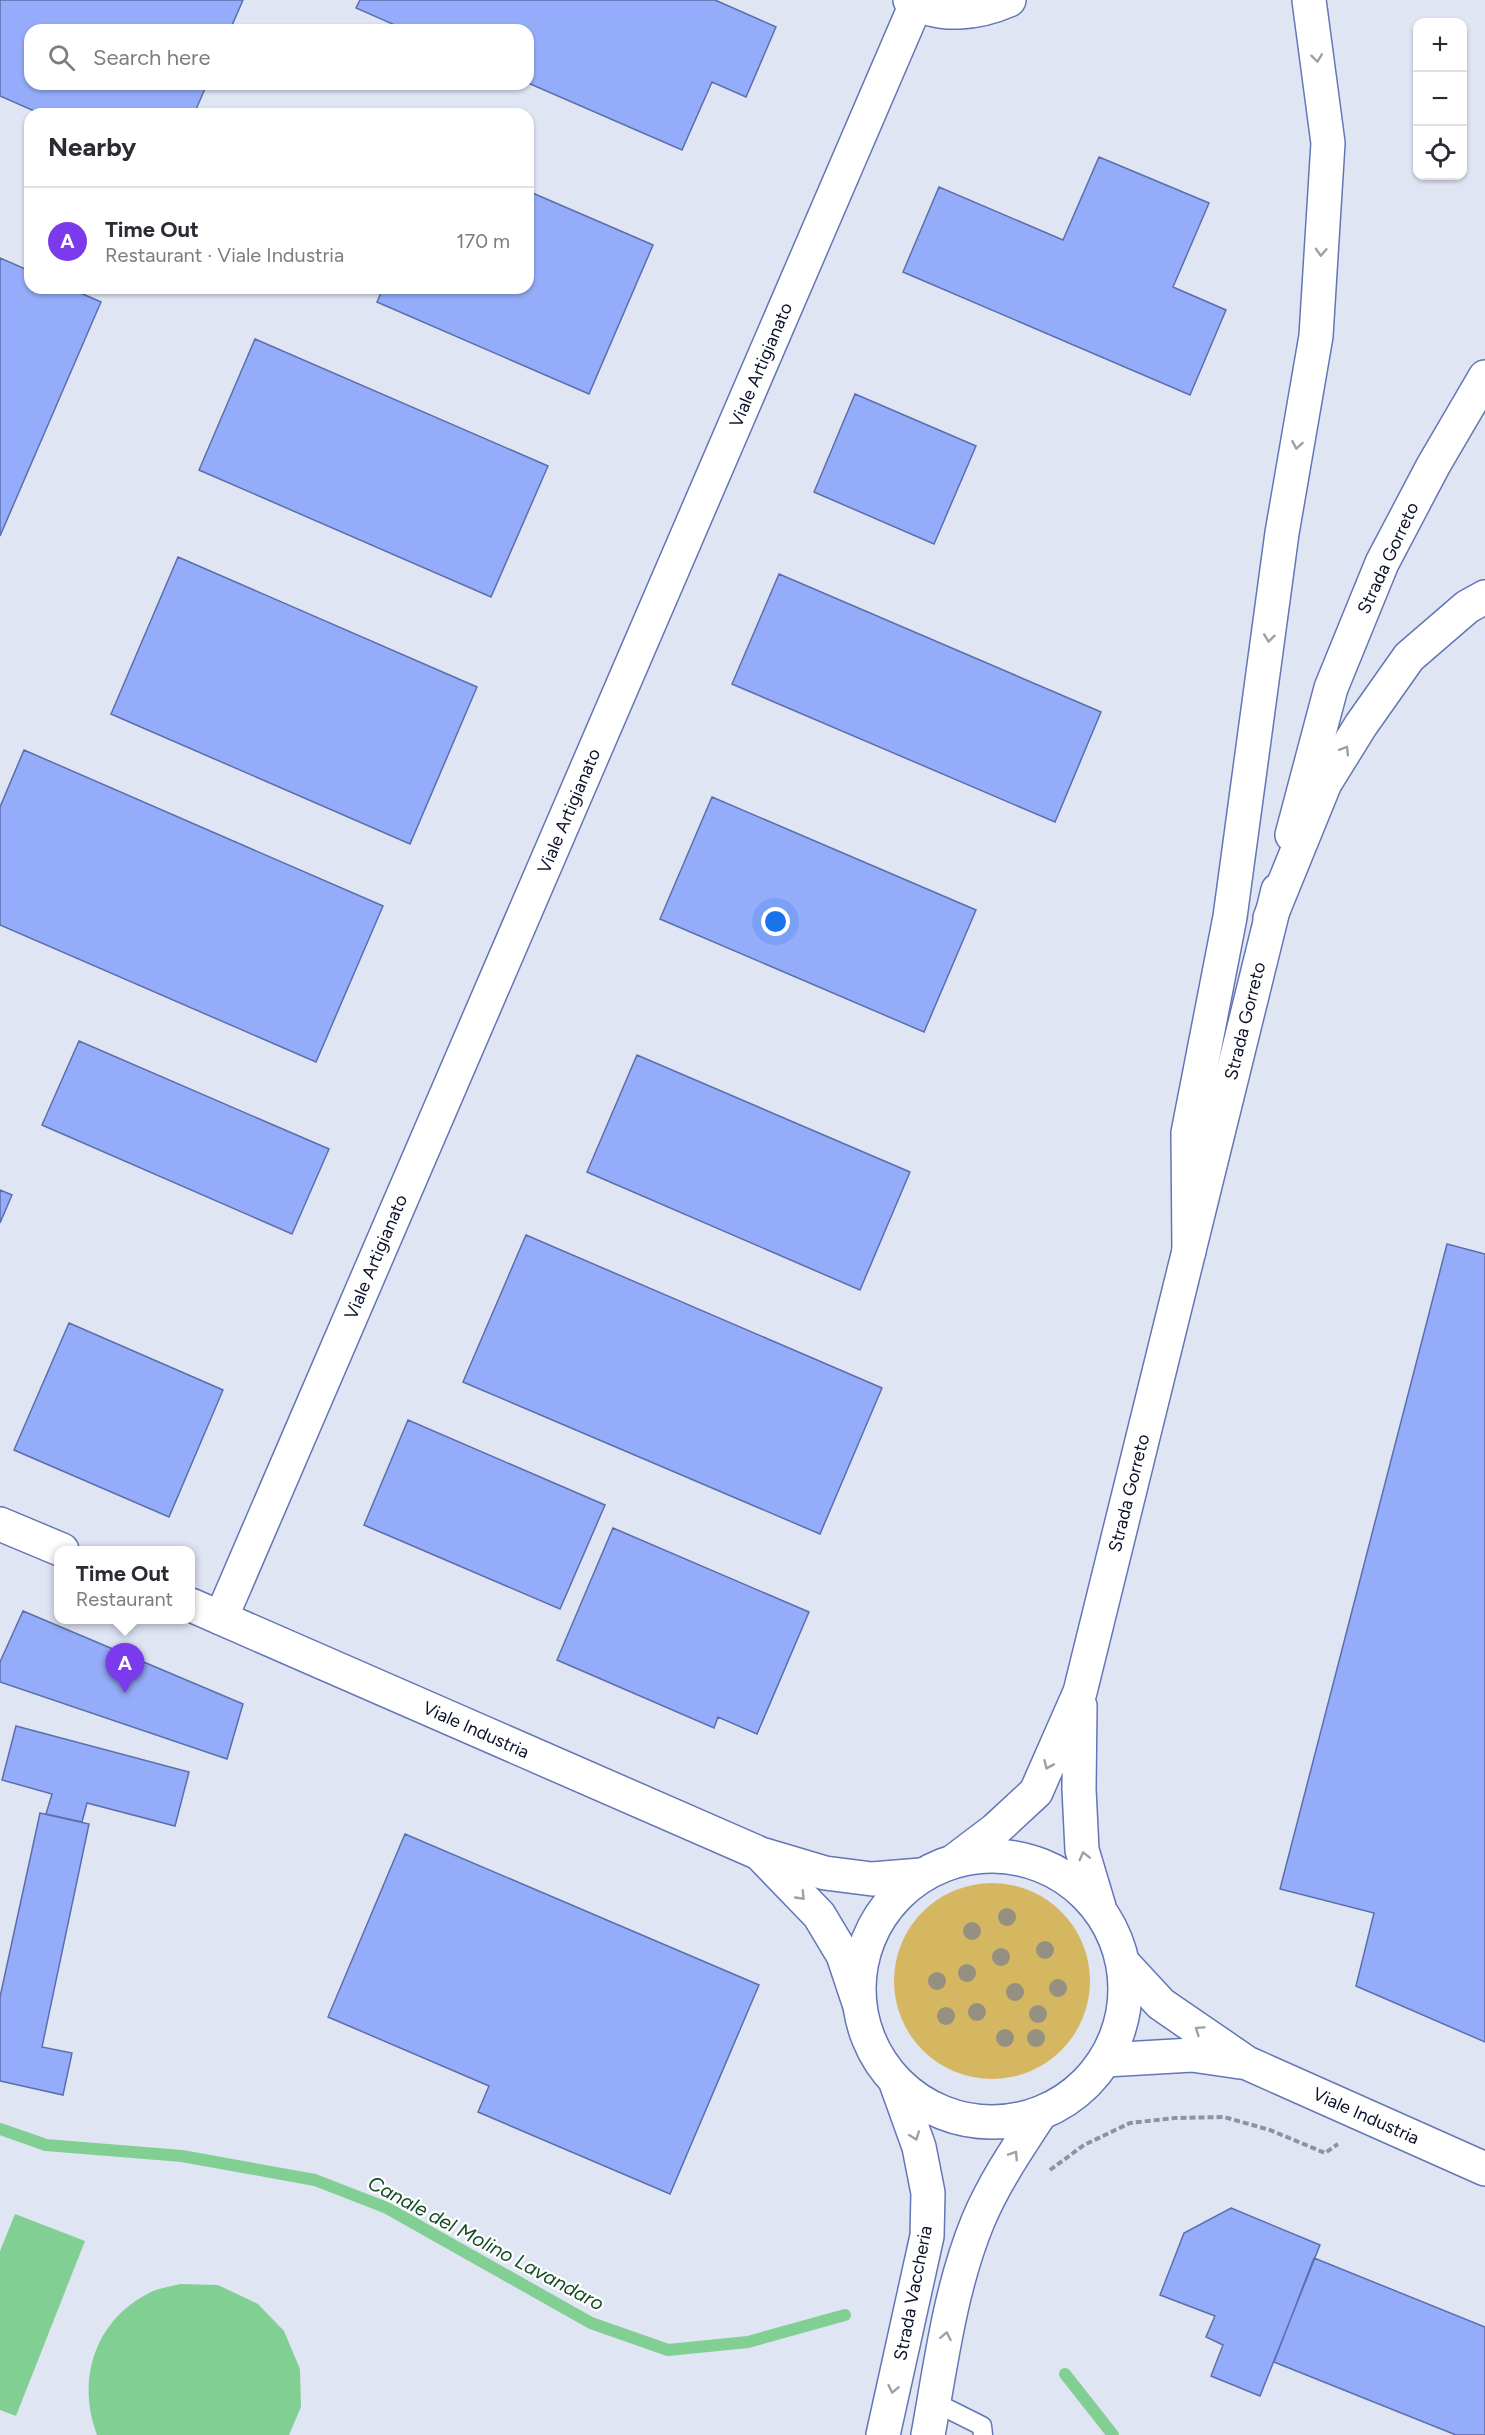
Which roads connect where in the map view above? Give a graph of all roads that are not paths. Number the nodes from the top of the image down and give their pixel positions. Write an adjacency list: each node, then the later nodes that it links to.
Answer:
1 (1009, 0): 3 (main road)
2 (1310, 0): 7 (main road, one-way to 7)
3 (913, 2): 11 (main road, Viale Artigianato)
4 (1485, 377): 6 (main road, Strada Gorreto)
5 (1485, 597): 6 (main road, one-way to 5)
6 (1270, 918): 7 (main road, Strada Gorreto)
7 (1189, 1251): 12 (main road, Strada Gorreto)
8 (0, 1524): 9 (main road)
9 (54, 1548)
10 (195, 1607): 11 (main road, Viale Industria)
11 (221, 1618): 13 (main road, Viale Industria)
12 (1080, 1692): 14 (main road, Strada Gorreto, one-way to 14); 16 (main road, Strada Gorreto, one-way to 12)
13 (761, 1854): 15 (main road, Viale Industria); 18 (main road, Viale Industria, one-way to 18)
14 (954, 1861): 15 (main road); 16 (main road)
15 (921, 1875): 18 (main road)
16 (1101, 1912): 17 (main road)
17 (1123, 1963): 19 (main road); 20 (main road, Viale Industria, one-way to 17)
18 (859, 2003): 21 (main road)
19 (1106, 2060): 20 (main road, Viale Industria); 22 (main road)
20 (1247, 2063): 23 (main road, Viale Industria)
21 (895, 2082): 22 (main road); 25 (main road, Strada Vaccheria, one-way to 25)
22 (1040, 2114): 24 (main road, one-way to 22)
23 (1485, 2169)
24 (934, 2402): 26 (main road); 27 (lane)
25 (883, 2435)
26 (928, 2435)
27 (983, 2435)

